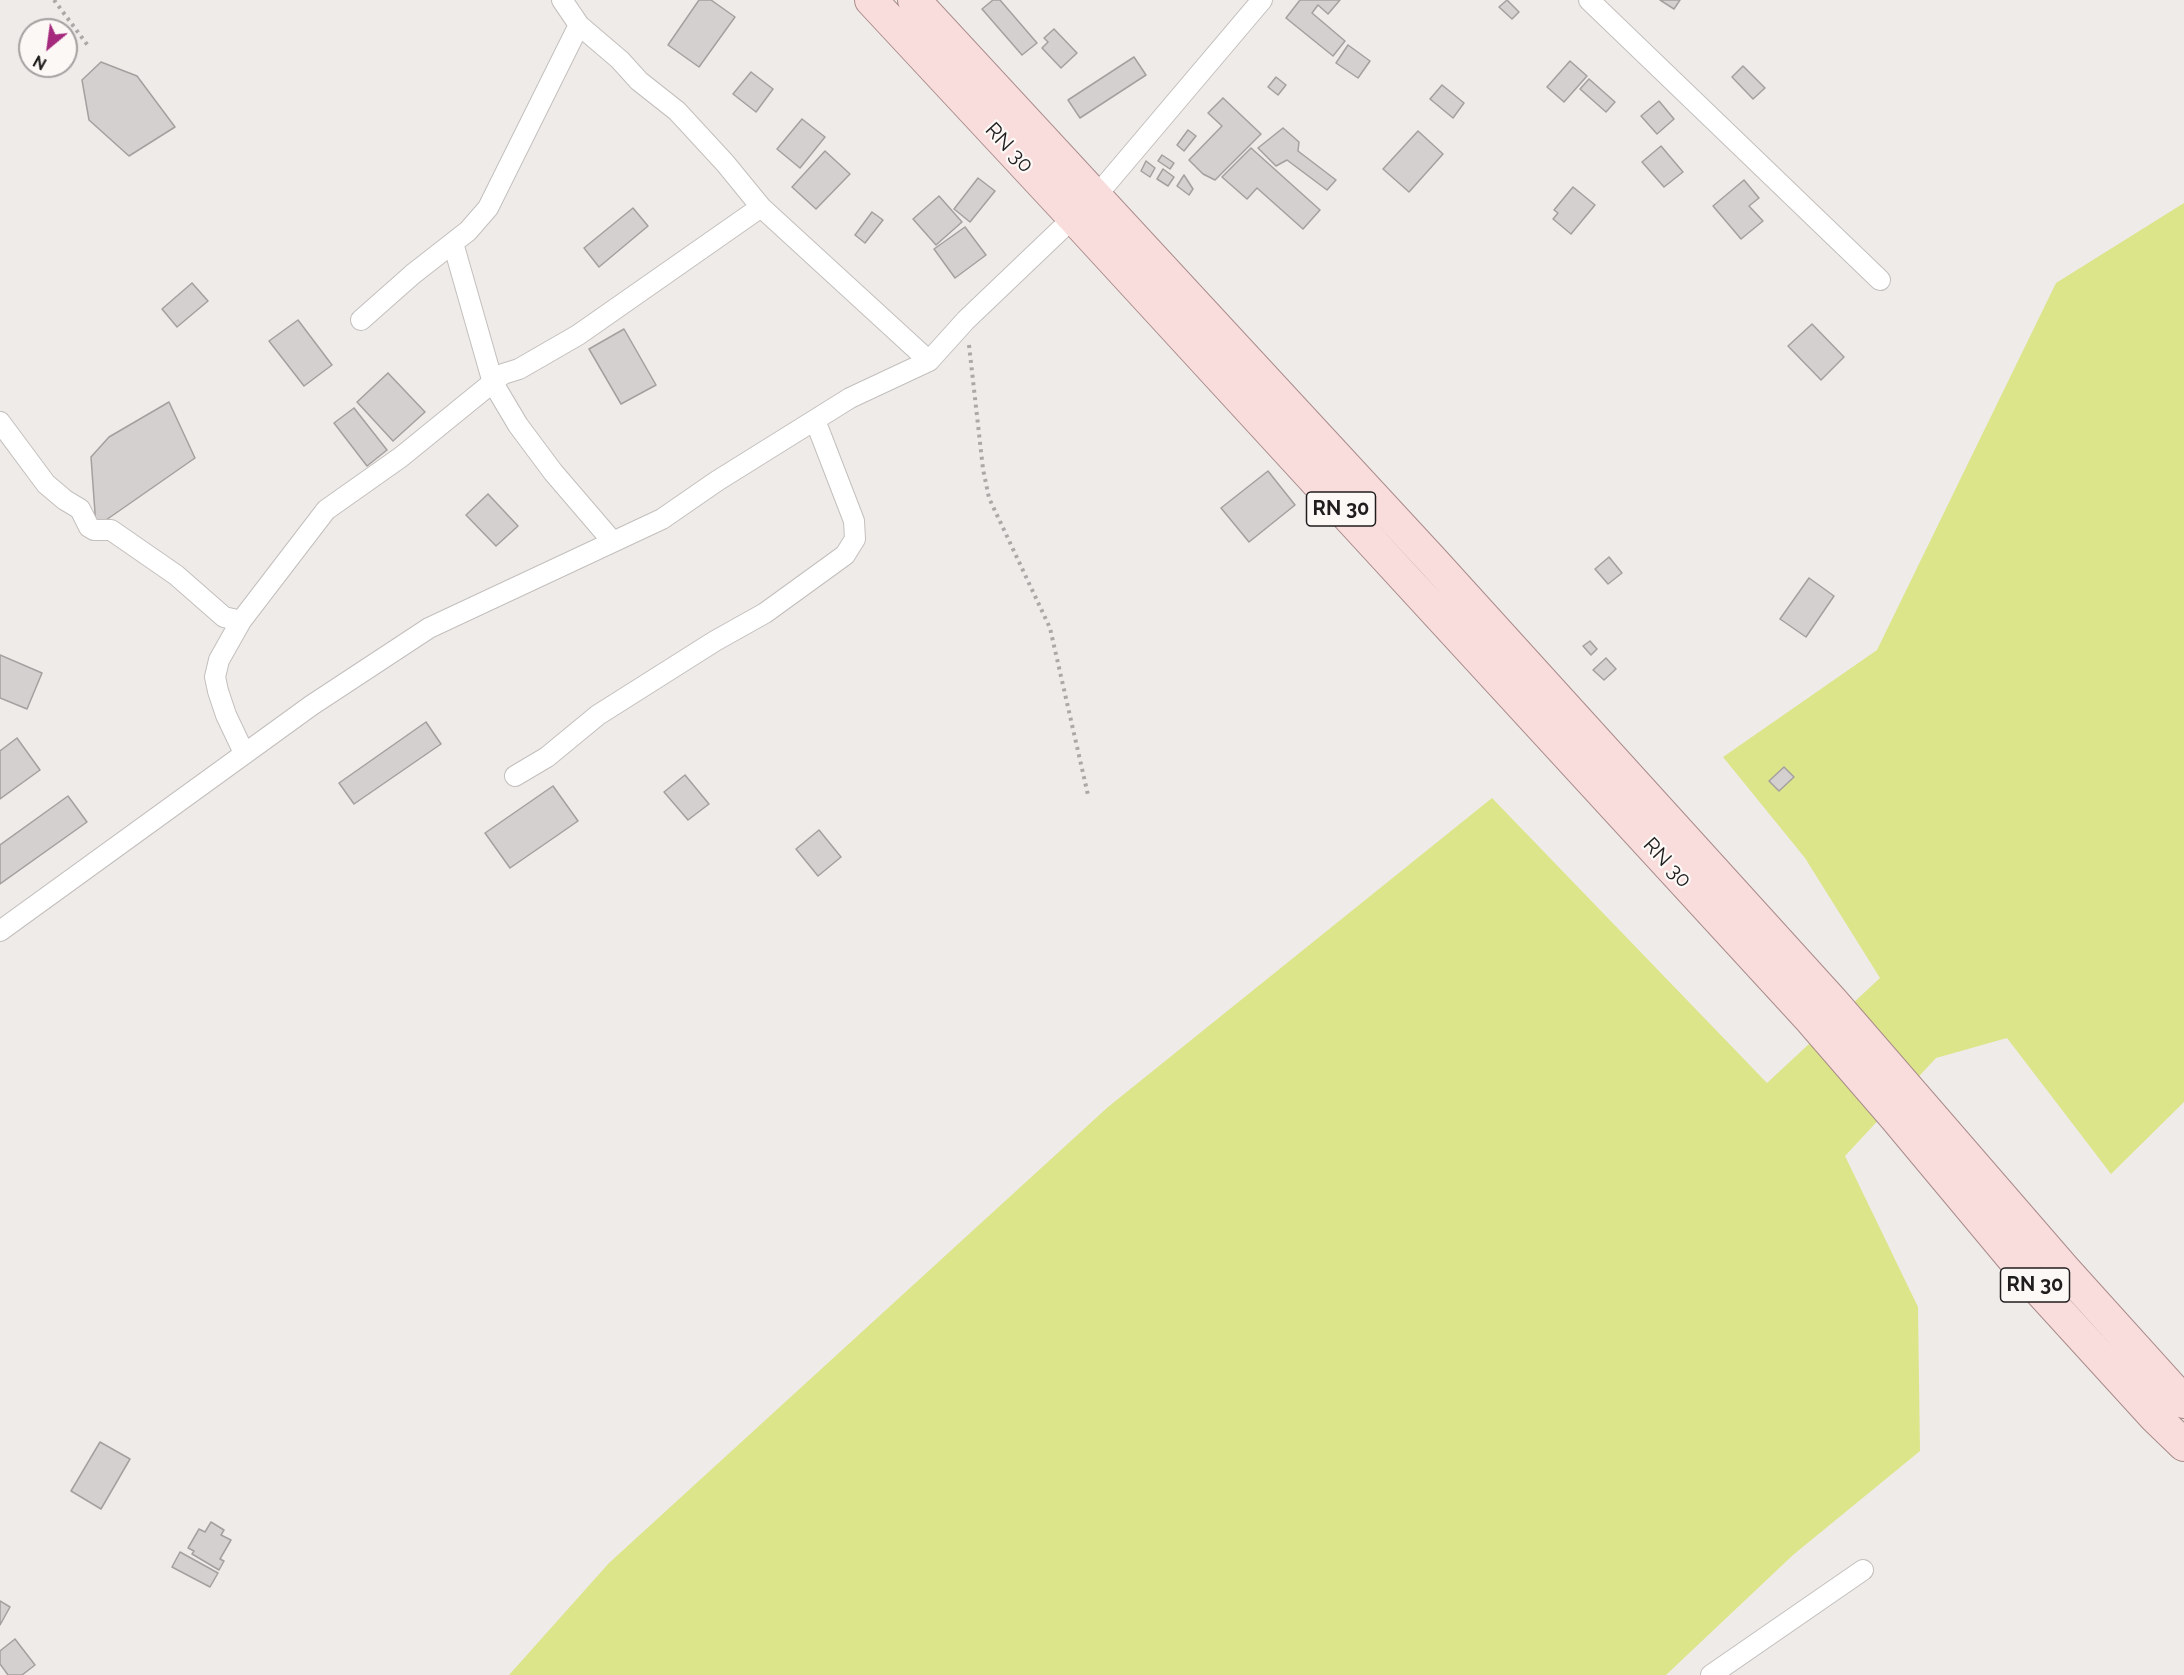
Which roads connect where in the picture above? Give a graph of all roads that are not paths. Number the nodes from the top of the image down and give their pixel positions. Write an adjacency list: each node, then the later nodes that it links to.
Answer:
1 (562, 0): 6 (street)
2 (871, 0): 9 (main road, RN 30 / RN 30)
3 (914, 0): 7 (main road, RN 30)
4 (1262, 0): 7 (street)
5 (1589, 0): 11 (street)
6 (579, 25): 8 (street); 10 (street)
7 (1097, 195): 9 (street); 22 (main road, RN 30)
8 (761, 207): 13 (street); 14 (street)
9 (1073, 217): 13 (street); 22 (main road, RN 30 / RN 30)
10 (453, 243): 12 (street); 14 (street)
11 (1880, 280)
12 (361, 320)
13 (929, 361): 15 (street)
14 (493, 383): 17 (street); 18 (street)
15 (815, 420): 17 (street); 20 (street)
16 (0, 422): 18 (street)
17 (613, 542): 19 (street)
18 (241, 621): 19 (street)
19 (244, 753): 21 (street)
20 (515, 776)
21 (0, 931)
22 (1822, 1010): 23 (main road, RN 30 / RN 30)
23 (1906, 1107): 24 (main road, RN 30); 25 (main road, RN 30 / RN 30)
24 (2183, 1399)
25 (2184, 1445)
26 (1863, 1570): 27 (street)
27 (1711, 1675)

